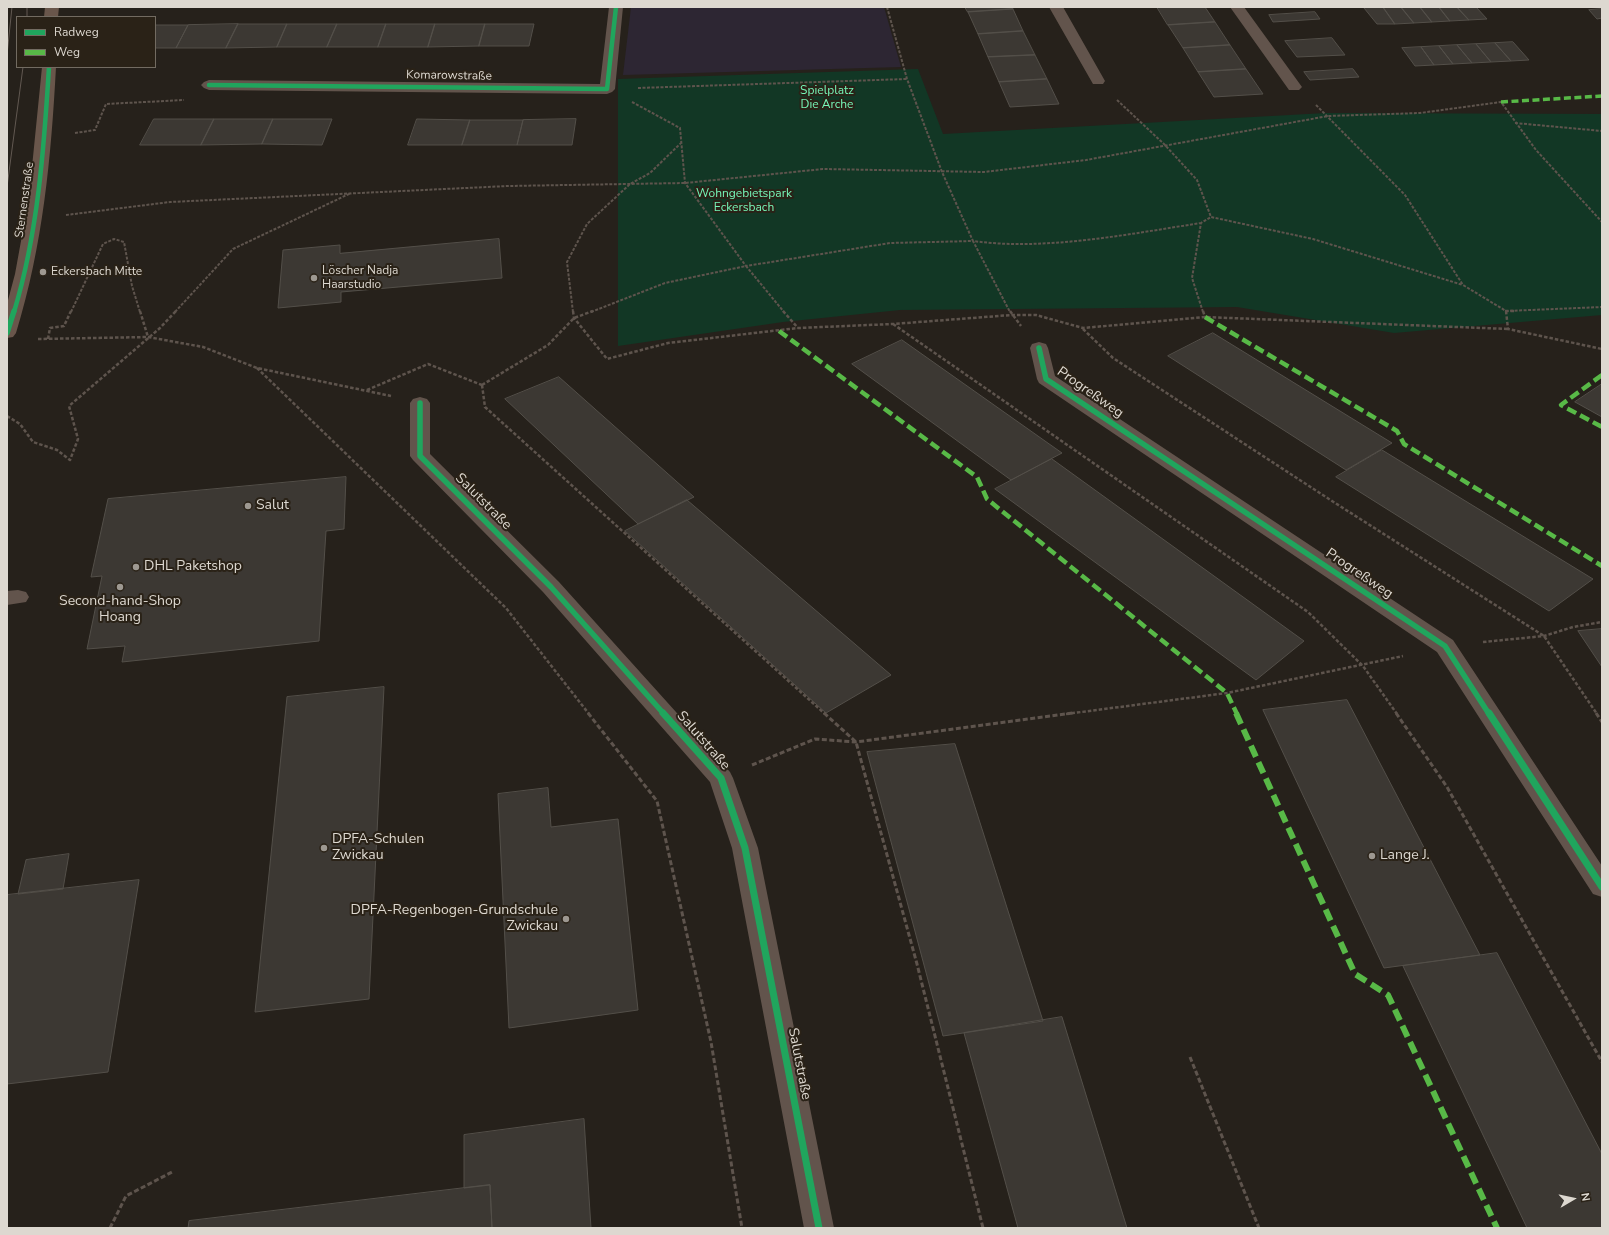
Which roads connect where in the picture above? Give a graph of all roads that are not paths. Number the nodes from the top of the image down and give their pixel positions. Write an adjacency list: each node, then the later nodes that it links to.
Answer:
1 (616, 7): 6 (street, Komarowstraße)
2 (1056, 7): 5 (street)
3 (1237, 7): 7 (street)
4 (48, 68): 8 (street, Sternenstraße)
5 (1098, 81)
6 (209, 85)
7 (1294, 87)
8 (7, 333)
9 (1039, 348): 11 (street, Progreßweg)
10 (420, 403): 12 (street, Salutstraße)
11 (1602, 886)
12 (819, 1228)

